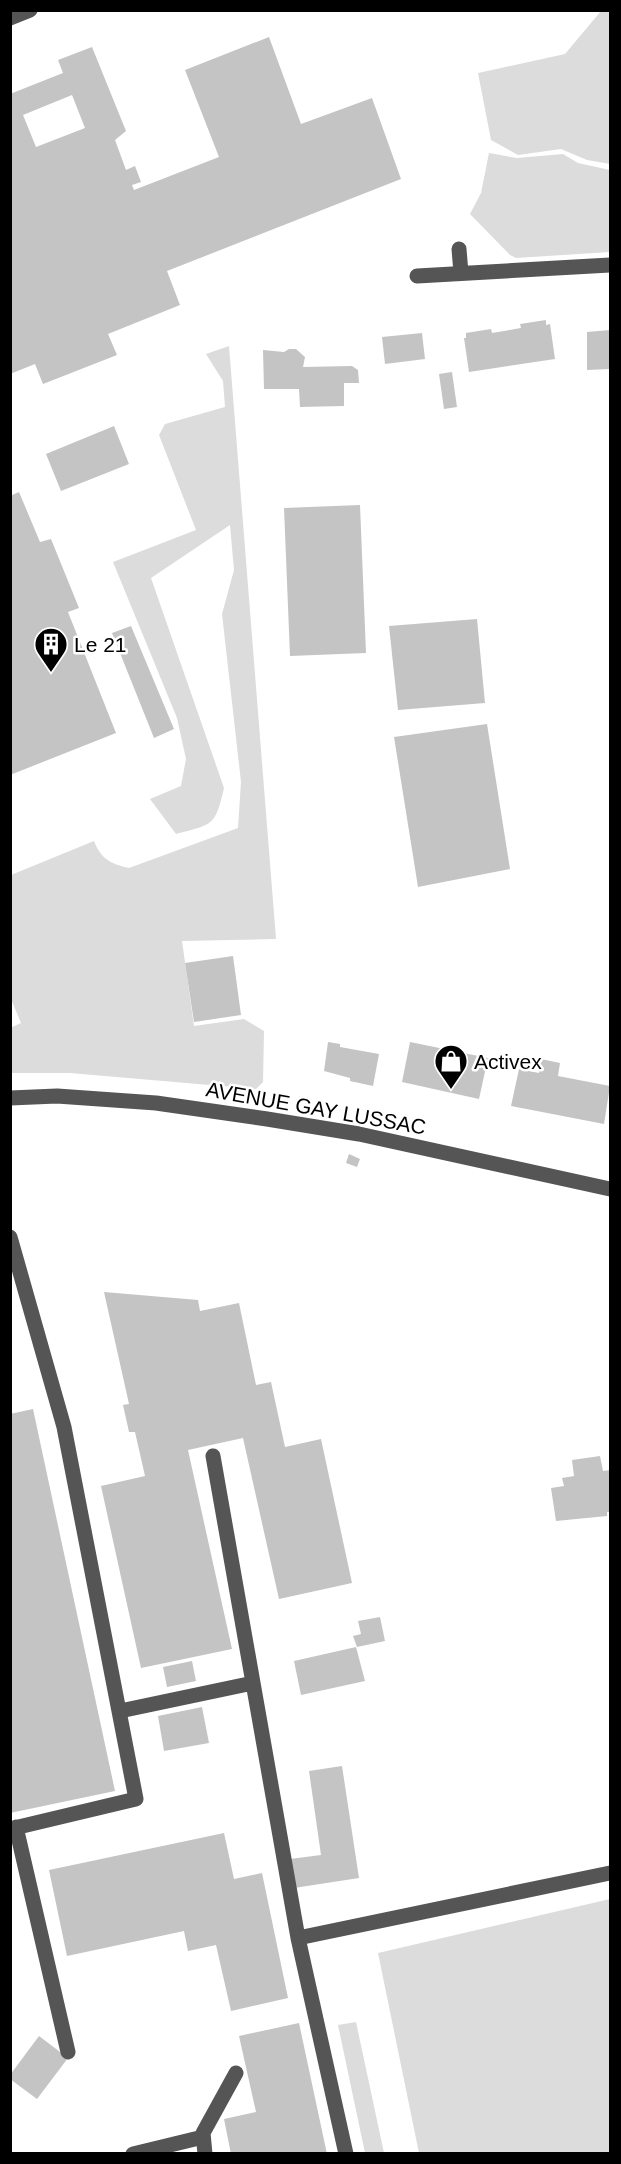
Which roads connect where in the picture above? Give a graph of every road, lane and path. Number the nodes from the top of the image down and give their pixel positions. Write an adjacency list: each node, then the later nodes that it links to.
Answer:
1 (30, 10): 2 (street)
2 (10, 18)
3 (459, 249): 5 (street)
4 (610, 265): 5 (street)
5 (461, 273): 6 (street)
6 (417, 276)
7 (10, 1098): 8 (street, AVENUE GAY LUSSAC)
8 (610, 1189)
9 (10, 1237): 12 (street)
10 (213, 1456): 11 (street)
11 (253, 1683): 12 (street); 15 (street)
12 (120, 1711): 13 (street)
13 (13, 1828): 16 (street)
14 (610, 1873): 15 (street)
15 (298, 1938): 21 (street)
16 (68, 2052)
17 (236, 2073): 18 (street)
18 (203, 2137): 19 (street); 20 (street)
19 (133, 2154)
20 (205, 2154)
21 (346, 2154)

